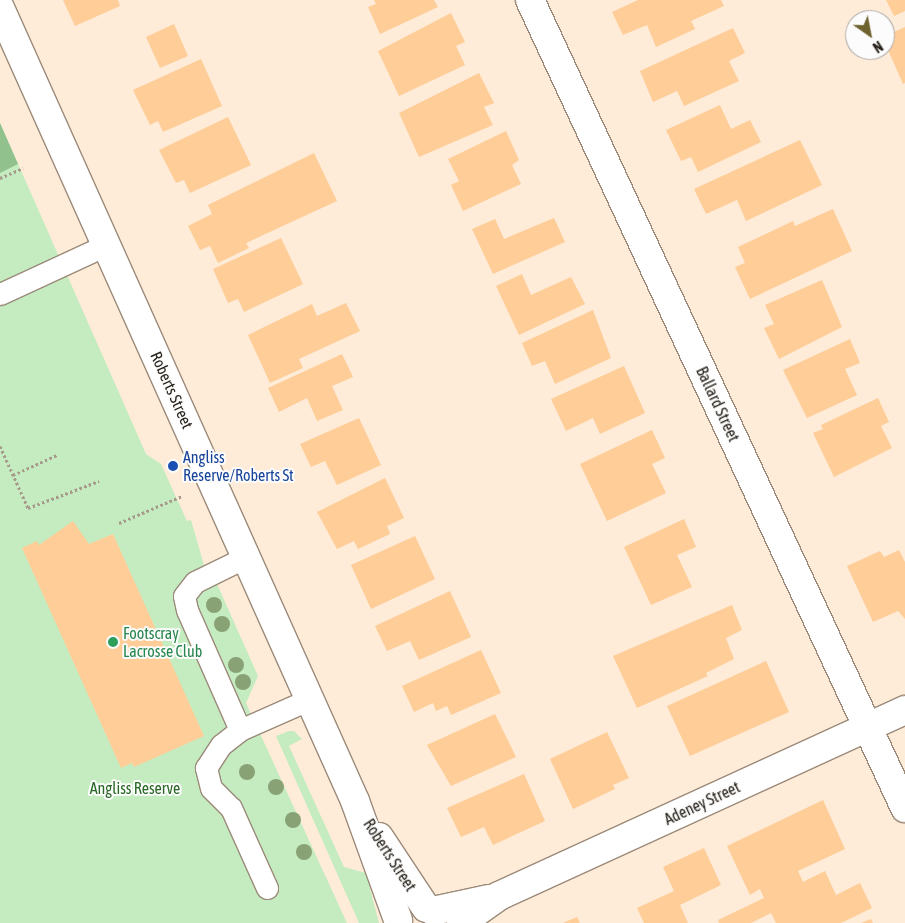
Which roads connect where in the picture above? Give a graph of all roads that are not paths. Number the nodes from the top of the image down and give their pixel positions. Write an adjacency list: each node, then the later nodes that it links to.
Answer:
1 (530, 0): 8 (street, Ballard Street)
2 (0, 8): 3 (street, Roberts Street)
3 (106, 245): 4 (lane); 5 (street, Roberts Street)
4 (0, 294)
5 (246, 557): 6 (street, Roberts Street); 9 (lane)
6 (310, 699): 9 (lane); 10 (street, Roberts Street)
7 (905, 710): 8 (street, Adeney Street)
8 (868, 727): 11 (street, Ballard Street); 13 (street, Adeney Street)
9 (240, 730): 12 (lane)
10 (355, 800): 14 (street, Roberts Street); 15 (street, Roberts Street)
11 (905, 808)
12 (267, 888)
13 (499, 896): 14 (street, Adeney Street); 16 (street, Adeney Street)
14 (434, 914): 15 (street, Adeney Street)
15 (397, 922)
16 (461, 923)

